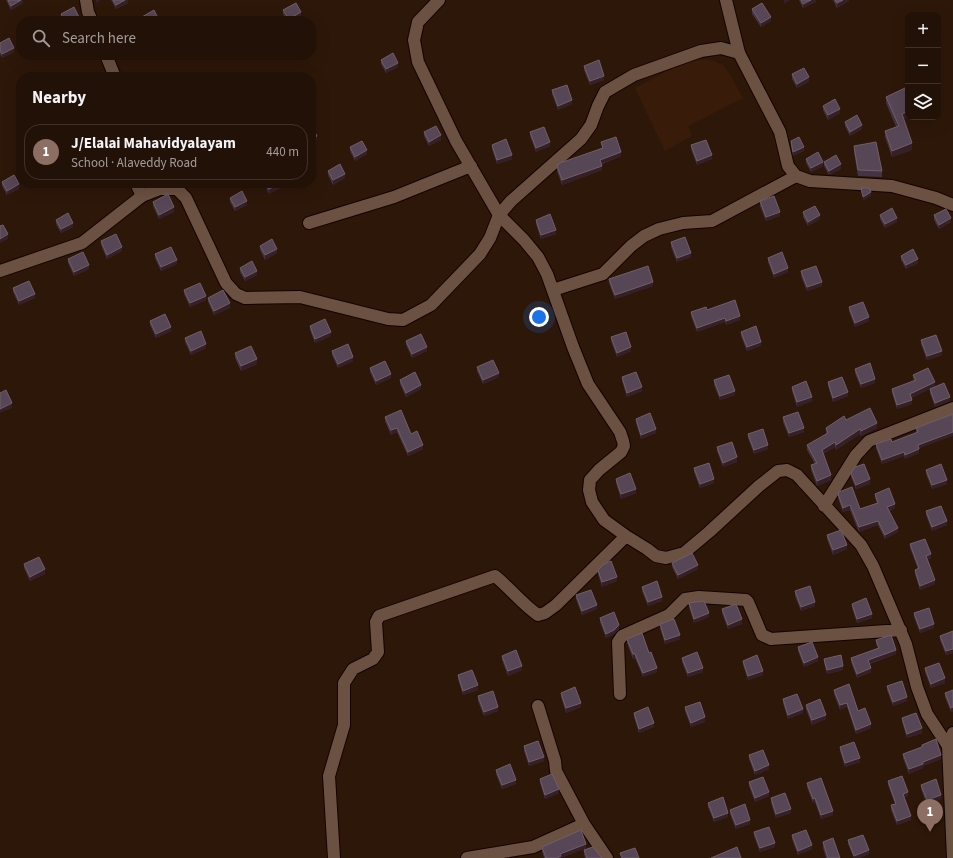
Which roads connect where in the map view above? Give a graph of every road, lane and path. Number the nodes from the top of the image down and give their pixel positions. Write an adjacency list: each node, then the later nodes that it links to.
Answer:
1 (86, 0): 4 (street)
2 (439, 0): 8 (street)
3 (726, 0): 5 (street)
4 (90, 16)
5 (739, 53): 9 (street); 13 (street)
6 (108, 60): 7 (street)
7 (113, 72)
8 (471, 166): 13 (street); 14 (street)
9 (796, 176): 12 (street); 16 (street)
10 (138, 188): 11 (street)
11 (142, 196): 13 (street); 15 (street)
12 (951, 203)
13 (499, 215): 16 (street)
14 (309, 223)
15 (0, 271)
16 (553, 290): 19 (street)
17 (953, 408): 18 (street)
18 (824, 506): 19 (street); 20 (street)
19 (626, 536): 26 (street)
20 (901, 630): 21 (street); 24 (street)
21 (620, 694)
22 (538, 706): 25 (street)
23 (953, 732): 24 (street)
24 (948, 746): 29 (street)
25 (584, 824): 27 (street); 28 (street)
26 (334, 858)
27 (468, 858)
28 (607, 858)
29 (953, 858)

